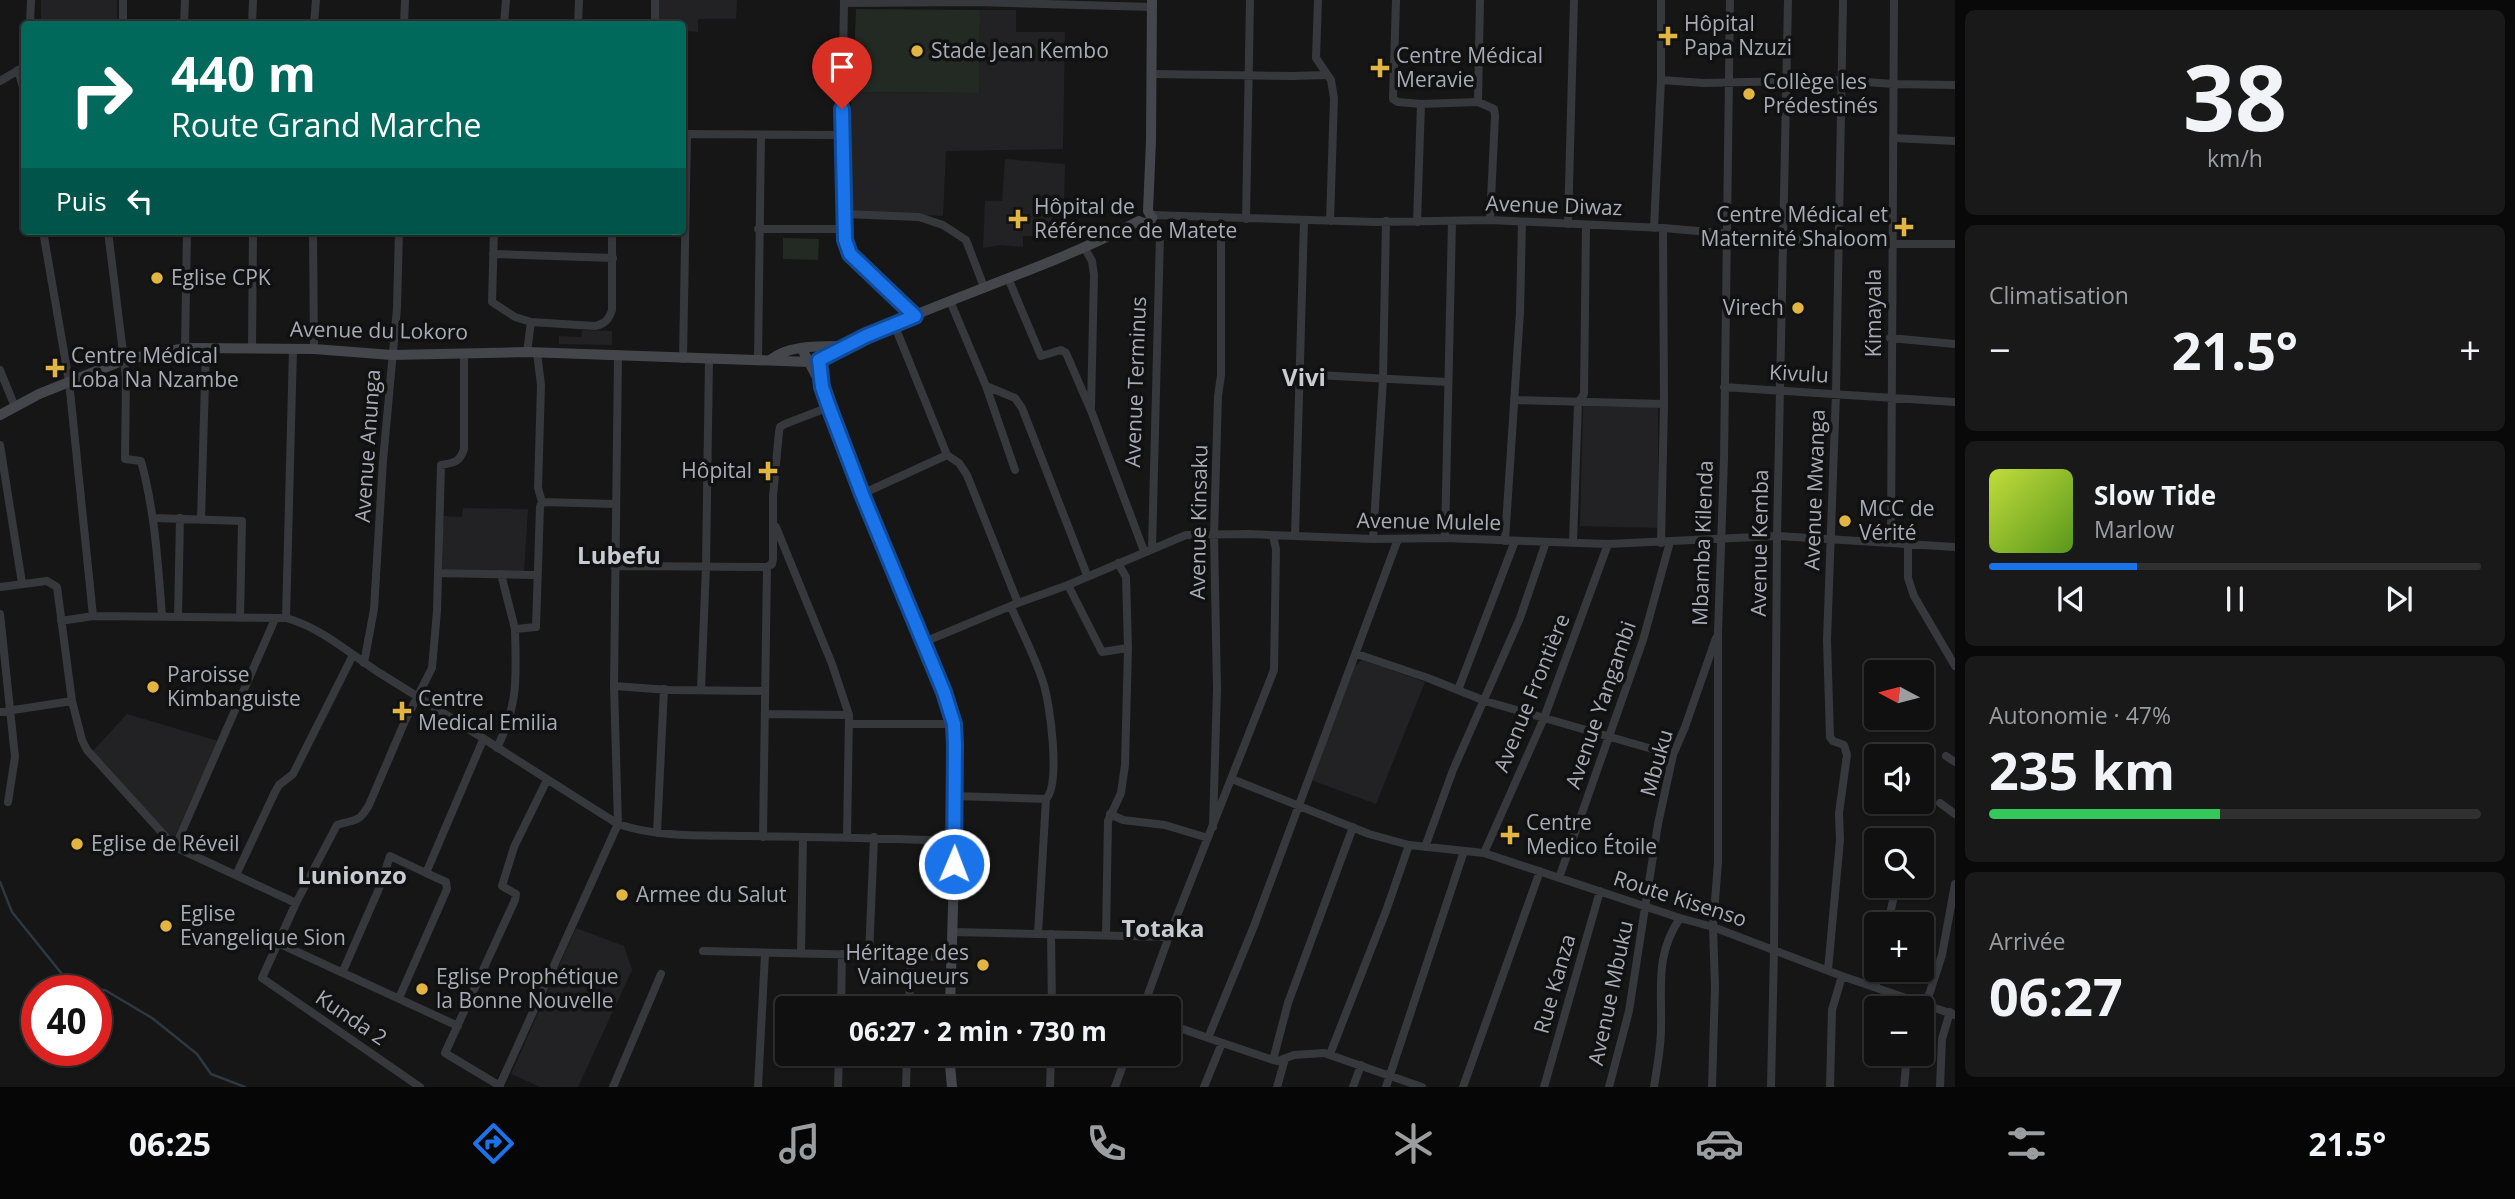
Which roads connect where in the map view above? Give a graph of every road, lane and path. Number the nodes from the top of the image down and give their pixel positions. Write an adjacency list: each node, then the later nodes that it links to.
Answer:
1 (31, 0): 24 (street)
2 (122, 0): 25 (street)
3 (185, 0): 26 (street)
4 (253, 0): 27 (street)
5 (316, 0): 28 (street)
6 (405, 0): 29 (street)
7 (506, 0): 30 (street)
8 (579, 0): 31 (street)
9 (656, 0): 32 (street)
10 (1250, 0): 36 (street)
11 (1318, 0): 35 (street)
12 (1396, 0): 45 (street)
13 (1480, 0): 44 (street)
14 (1574, 0): 62 (street)
15 (1661, 0): 37 (street, Avenue Yangambi)
16 (1730, 0): 41 (street, Mbamba Kilenda)
17 (1788, 0): 40 (street, Avenue Kemba)
18 (1843, 0): 38 (street, Avenue Mwanga)
19 (1894, 0): 42 (street, Kimayala)
20 (976, 1): 21 (street); 22 (street)
21 (844, 2): 48 (street)
22 (1056, 2): 23 (street)
23 (1152, 3): 34 (street, Avenue Terminus)
24 (30, 21)
25 (123, 21)
26 (184, 21)
27 (252, 21)
28 (314, 21)
29 (404, 21)
30 (504, 21)
31 (579, 21)
32 (654, 21)
33 (21, 68): 39 (street)
34 (1152, 74): 36 (street); 52 (street, Avenue Terminus)
35 (1326, 75): 36 (street); 57 (street)
36 (1248, 76): 54 (street)
37 (1661, 80): 41 (street); 64 (street, Avenue Yangambi)
38 (1841, 80): 40 (street); 42 (street); 78 (street, Avenue Mwanga)
39 (0, 81)
40 (1786, 81): 41 (street); 77 (street, Avenue Kemba)
41 (1729, 83): 67 (street, Mbamba Kilenda)
42 (1893, 84): 43 (street); 49 (street, Kimayala)
43 (1955, 85)
44 (1478, 102): 45 (street); 55 (street)
45 (1421, 104): 60 (street)
46 (686, 134): 47 (street)
47 (761, 135): 48 (street); 65 (street)
48 (842, 135): 51 (street)
49 (1893, 138): 50 (street); 79 (street, Kimayala)
50 (1955, 141)
51 (844, 214): 66 (street); 85 (street)
52 (1147, 218): 53 (street, Avenue Diwaz); 81 (street); 155 (street, Avenue Terminus)
53 (1221, 218): 54 (street, Avenue Diwaz); 137 (street, Avenue Kinsaku)
54 (1245, 219): 56 (street, Avenue Diwaz)
55 (1490, 220): 59 (street, Avenue Diwaz); 61 (street, Avenue Diwaz)
56 (1304, 221): 57 (street, Avenue Diwaz); 110 (street)
57 (1330, 221): 58 (street, Avenue Diwaz)
58 (1386, 221): 60 (street, Avenue Diwaz); 111 (street)
59 (1452, 221): 60 (street, Avenue Diwaz); 113 (street)
60 (1417, 222)
61 (1522, 222): 62 (street, Avenue Diwaz); 119 (street)
62 (1568, 223): 63 (street, Avenue Diwaz)
63 (1586, 225): 64 (street, Avenue Diwaz); 121 (street)
64 (1658, 228): 67 (street, Avenue Diwaz); 122 (street, Avenue Yangambi)
65 (758, 229): 66 (street); 107 (street)
66 (844, 229): 87 (street)
67 (1727, 234): 77 (street, Avenue Diwaz); 115 (street, Mbamba Kilenda)
68 (44, 235): 112 (street)
69 (108, 235): 106 (street)
70 (187, 235): 95 (street)
71 (253, 235): 96 (street)
72 (313, 235): 98 (street)
73 (399, 235): 102 (street, Avenue Anunga)
74 (494, 235): 82 (street)
75 (612, 235): 83 (street)
76 (684, 235): 104 (street)
77 (1782, 240): 78 (street, Avenue Diwaz); 116 (street, Avenue Kemba)
78 (1838, 243): 79 (street, Avenue Diwaz); 117 (street, Avenue Mwanga)
79 (1892, 243): 80 (street, Avenue Diwaz); 90 (street, Kimayala)
80 (1955, 244)
81 (1084, 247): 84 (street); 125 (street)
82 (493, 254): 83 (street); 88 (street)
83 (613, 258): 88 (street)
84 (1008, 278): 85 (street); 125 (street)
85 (984, 287): 86 (street)
86 (950, 301): 87 (street); 114 (street)
87 (915, 316): 89 (street)
88 (531, 322): 101 (street)
89 (894, 324): 93 (street); 128 (street)
90 (1890, 338): 91 (street); 118 (street, Kimayala)
91 (1955, 344)
92 (816, 346): 93 (street, Avenue du Lokoro); 99 (street, Avenue du Lokoro); 108 (street)
93 (844, 346): 108 (street)
94 (206, 347): 95 (street, Avenue du Lokoro); 96 (street, Avenue du Lokoro); 135 (street)
95 (186, 348): 106 (street, Avenue du Lokoro)
96 (252, 348): 97 (street, Avenue du Lokoro)
97 (293, 349): 98 (street, Avenue du Lokoro); 173 (street)
98 (314, 349): 102 (street, Avenue du Lokoro)
99 (802, 349): 107 (street, Avenue du Lokoro); 108 (street)
100 (464, 353): 101 (street, Avenue du Lokoro); 102 (street, Avenue du Lokoro); 160 (street)
101 (532, 353): 103 (street, Avenue du Lokoro); 131 (street)
102 (392, 355): 182 (street, Avenue Anunga)
103 (618, 356): 104 (street, Avenue du Lokoro); 132 (street)
104 (683, 359): 105 (street, Avenue du Lokoro)
105 (709, 359): 107 (street, Avenue du Lokoro); 158 (street)
106 (124, 360): 112 (street, Avenue du Lokoro); 133 (street)
107 (764, 360): 108 (street, Avenue du Lokoro)
108 (814, 361): 124 (street)
109 (0, 370): 123 (street)
110 (1298, 374): 111 (street); 139 (street)
111 (1383, 380): 113 (street); 142 (street)
112 (69, 381): 123 (street, Avenue du Lokoro); 170 (street)
113 (1447, 382): 141 (street)
114 (986, 386): 129 (street); 163 (street)
115 (1724, 387): 116 (street, Kivulu); 144 (street, Mbamba Kilenda)
116 (1780, 390): 117 (street, Kivulu); 140 (street, Avenue Kemba)
117 (1836, 393): 118 (street, Kivulu); 145 (street, Avenue Mwanga)
118 (1893, 399): 120 (street, Kivulu); 151 (street, Kimayala)
119 (1514, 400): 121 (street); 146 (street)
120 (1955, 402)
121 (1578, 403): 122 (street); 149 (street)
122 (1664, 404): 150 (street, Avenue Yangambi)
123 (15, 407): 126 (street, Avenue du Lokoro)
124 (829, 407): 130 (street); 136 (street)
125 (1092, 413): 155 (street)
126 (0, 415)
127 (0, 445): 164 (street)
128 (947, 455): 130 (street); 167 (street)
129 (1016, 470)
130 (862, 494): 178 (street)
131 (542, 502): 132 (street); 162 (street)
132 (615, 504): 157 (street)
133 (154, 518): 134 (street); 169 (street)
134 (180, 518): 135 (street); 171 (street)
135 (201, 520): 172 (street)
136 (774, 522): 159 (street); 196 (street)
137 (1214, 535): 138 (street, Avenue Mulele); 155 (street, Avenue Mulele); 214 (street, Avenue Kinsaku)
138 (1273, 536): 139 (street, Avenue Mulele); 204 (street)
139 (1295, 536): 142 (street, Avenue Mulele)
140 (1777, 536): 144 (street, Avenue Mulele); 145 (street, Avenue Mulele); 244 (street, Avenue Kemba)
141 (1445, 538): 143 (street, Avenue Mulele); 146 (street, Avenue Mulele)
142 (1373, 539): 143 (street, Avenue Mulele)
143 (1398, 539): 180 (street)
144 (1720, 540): 150 (street, Avenue Mulele); 177 (street, Mbamba Kilenda)
145 (1831, 540): 151 (street, Avenue Mulele); 252 (street, Avenue Mwanga)
146 (1505, 541): 147 (street, Avenue Mulele)
147 (1515, 541): 148 (street, Avenue Mulele); 187 (street)
148 (1546, 542): 149 (street, Avenue Mulele); 191 (street)
149 (1573, 542): 153 (street, Avenue Mulele)
150 (1665, 542): 153 (street, Avenue Mulele); 198 (street, Avenue Yangambi)
151 (1891, 542): 152 (street, Avenue Mulele)
152 (1908, 543): 154 (street, Avenue Mulele); 183 (street)
153 (1608, 544): 195 (street, Avenue Frontière)
154 (1955, 547)
155 (1148, 550): 156 (street, Avenue Mulele)
156 (1118, 563): 163 (street, Avenue Mulele); 179 (street)
157 (614, 566): 158 (street); 184 (street)
158 (706, 566): 159 (street); 186 (street)
159 (767, 567): 188 (street)
160 (438, 573): 161 (street); 189 (street)
161 (501, 574): 162 (street); 176 (street)
162 (537, 575): 176 (street)
163 (1087, 575): 165 (street, Avenue Mulele)
164 (22, 583): 166 (street); 175 (street)
165 (1068, 585): 167 (street, Avenue Mulele); 179 (street)
166 (0, 587)
167 (1014, 605): 178 (street, Avenue Mulele); 207 (street)
168 (0, 614): 192 (street)
169 (162, 616): 170 (street); 171 (street)
170 (93, 617): 175 (street)
171 (178, 617): 172 (street)
172 (240, 618): 174 (street)
173 (286, 618): 174 (street); 181 (street)
174 (275, 619): 224 (street)
175 (61, 621): 190 (street)
176 (515, 629): 200 (street)
177 (1718, 632): 201 (street, Mbuku); 237 (street, Mbamba Kilenda)
178 (924, 642): 197 (street)
179 (1128, 648): 211 (street)
180 (1357, 654): 187 (street); 210 (street)
181 (353, 656): 182 (street); 230 (street)
182 (364, 663): 189 (street)
183 (1955, 666)
184 (614, 686): 185 (street); 213 (street)
185 (664, 690): 186 (street); 216 (street)
186 (701, 690): 188 (street)
187 (1458, 690): 191 (street)
188 (764, 691): 194 (street)
189 (417, 696): 199 (street); 234 (street)
190 (72, 701): 192 (street); 224 (street)
191 (1485, 701): 195 (street); 225 (street)
192 (11, 711): 193 (street); 208 (street)
193 (0, 712)
194 (765, 715): 196 (street); 217 (street)
195 (1544, 718): 198 (street); 227 (street, Avenue Frontière)
196 (849, 719): 197 (street); 219 (street)
197 (954, 724): 206 (street)
198 (1610, 736): 201 (street); 231 (street, Avenue Yangambi)
199 (483, 740): 200 (street); 229 (street)
200 (496, 748): 205 (street)
201 (1674, 755): 235 (street, Mbuku)
202 (1945, 756): 203 (street)
203 (1955, 762)
204 (1232, 779): 210 (street, Route Kisenso); 214 (street)
205 (547, 780): 213 (street); 268 (street)
206 (955, 796): 207 (street); 222 (street)
207 (1046, 799): 239 (street)
208 (8, 802)
209 (1940, 803): 212 (street)
210 (1298, 807): 215 (street, Route Kisenso); 270 (street)
211 (1110, 814): 221 (street); 241 (street)
212 (1955, 814)
213 (618, 824): 216 (street); 284 (street)
214 (1213, 827): 221 (street)
215 (1353, 827): 223 (street, Route Kisenso); 274 (street)
216 (657, 833): 217 (street)
217 (763, 836): 218 (street)
218 (803, 837): 219 (street); 247 (street)
219 (847, 837): 220 (street)
220 (874, 837): 222 (street); 249 (street)
221 (1208, 838): 242 (street)
222 (955, 841): 238 (street)
223 (1409, 845): 225 (street, Route Kisenso); 272 (street)
224 (175, 847): 230 (street)
225 (1425, 847): 226 (street, Route Kisenso)
226 (1464, 851): 227 (street, Route Kisenso); 283 (street)
227 (1484, 853): 228 (street, Route Kisenso)
228 (1540, 871): 231 (street, Route Kisenso); 299 (street)
229 (426, 873): 253 (street); 265 (street)
230 (236, 875): 234 (street)
231 (1559, 878): 233 (street, Route Kisenso)
232 (1955, 884): 264 (street)
233 (1600, 891): 235 (street, Route Kisenso); 300 (street, Rue Kanza)
234 (296, 903): 243 (street)
235 (1646, 907): 236 (street, Route Kisenso); 301 (street, Avenue Mbuku)
236 (1680, 918): 237 (street, Route Kisenso); 302 (street)
237 (1713, 927): 244 (street, Route Kisenso); 303 (street, Mbamba Kilenda)
238 (952, 932): 239 (street); 251 (street)
239 (1038, 934): 240 (street)
240 (1051, 934): 241 (street); 261 (street)
241 (1105, 935): 242 (street)
242 (1169, 937): 262 (street)
243 (278, 943): 253 (street); 285 (street, Kunda 2)
244 (1774, 950): 252 (street, Route Kisenso); 304 (street, Avenue Kemba)
245 (703, 951): 246 (street)
246 (765, 954): 247 (street); 287 (street)
247 (801, 954): 248 (street)
248 (842, 954): 249 (street); 258 (street)
249 (869, 955): 250 (street)
250 (911, 957): 251 (street); 259 (street)
251 (951, 957): 260 (street)
252 (1828, 970): 255 (street, Route Kisenso)
253 (343, 971): 265 (street)
254 (661, 974): 286 (street)
255 (1842, 976): 257 (street, Route Kisenso); 305 (street)
256 (1876, 982): 257 (street)
257 (1875, 987): 263 (street, Route Kisenso)
258 (841, 996)
259 (909, 996)
260 (950, 996)
261 (1052, 996)
262 (1147, 996)
263 (1894, 996)
264 (1929, 996)
265 (399, 998): 268 (street)
266 (1934, 1007): 267 (street, Route Kisenso)
267 (1953, 1013): 307 (street)
268 (458, 1026): 284 (street)
269 (1181, 1028): 270 (street)
270 (1208, 1038): 271 (street)
271 (1222, 1043): 274 (street); 294 (street)
272 (1330, 1054): 273 (street); 275 (street)
273 (1285, 1059): 274 (street); 295 (street)
274 (1273, 1060)
275 (1361, 1065): 283 (street); 296 (street)
276 (839, 1066): 288 (street)
277 (907, 1066): 289 (street)
278 (948, 1066): 290 (street)
279 (950, 1066): 291 (street)
280 (1051, 1066): 292 (street)
281 (1123, 1066): 293 (street)
282 (1906, 1066): 306 (street)
283 (1389, 1075): 297 (street); 298 (street)
284 (500, 1086)
285 (420, 1087)
286 (613, 1087)
287 (758, 1087)
288 (838, 1087)
289 (906, 1087)
290 (944, 1087)
291 (951, 1087)
292 (1050, 1087)
293 (1115, 1087)
294 (1205, 1087)
295 (1277, 1087)
296 (1353, 1087)
297 (1385, 1087)
298 (1422, 1087)
299 (1463, 1087)
300 (1544, 1087)
301 (1609, 1087)
302 (1654, 1087)
303 (1713, 1087)
304 (1771, 1087)
305 (1830, 1087)
306 (1905, 1087)
307 (1940, 1087)

